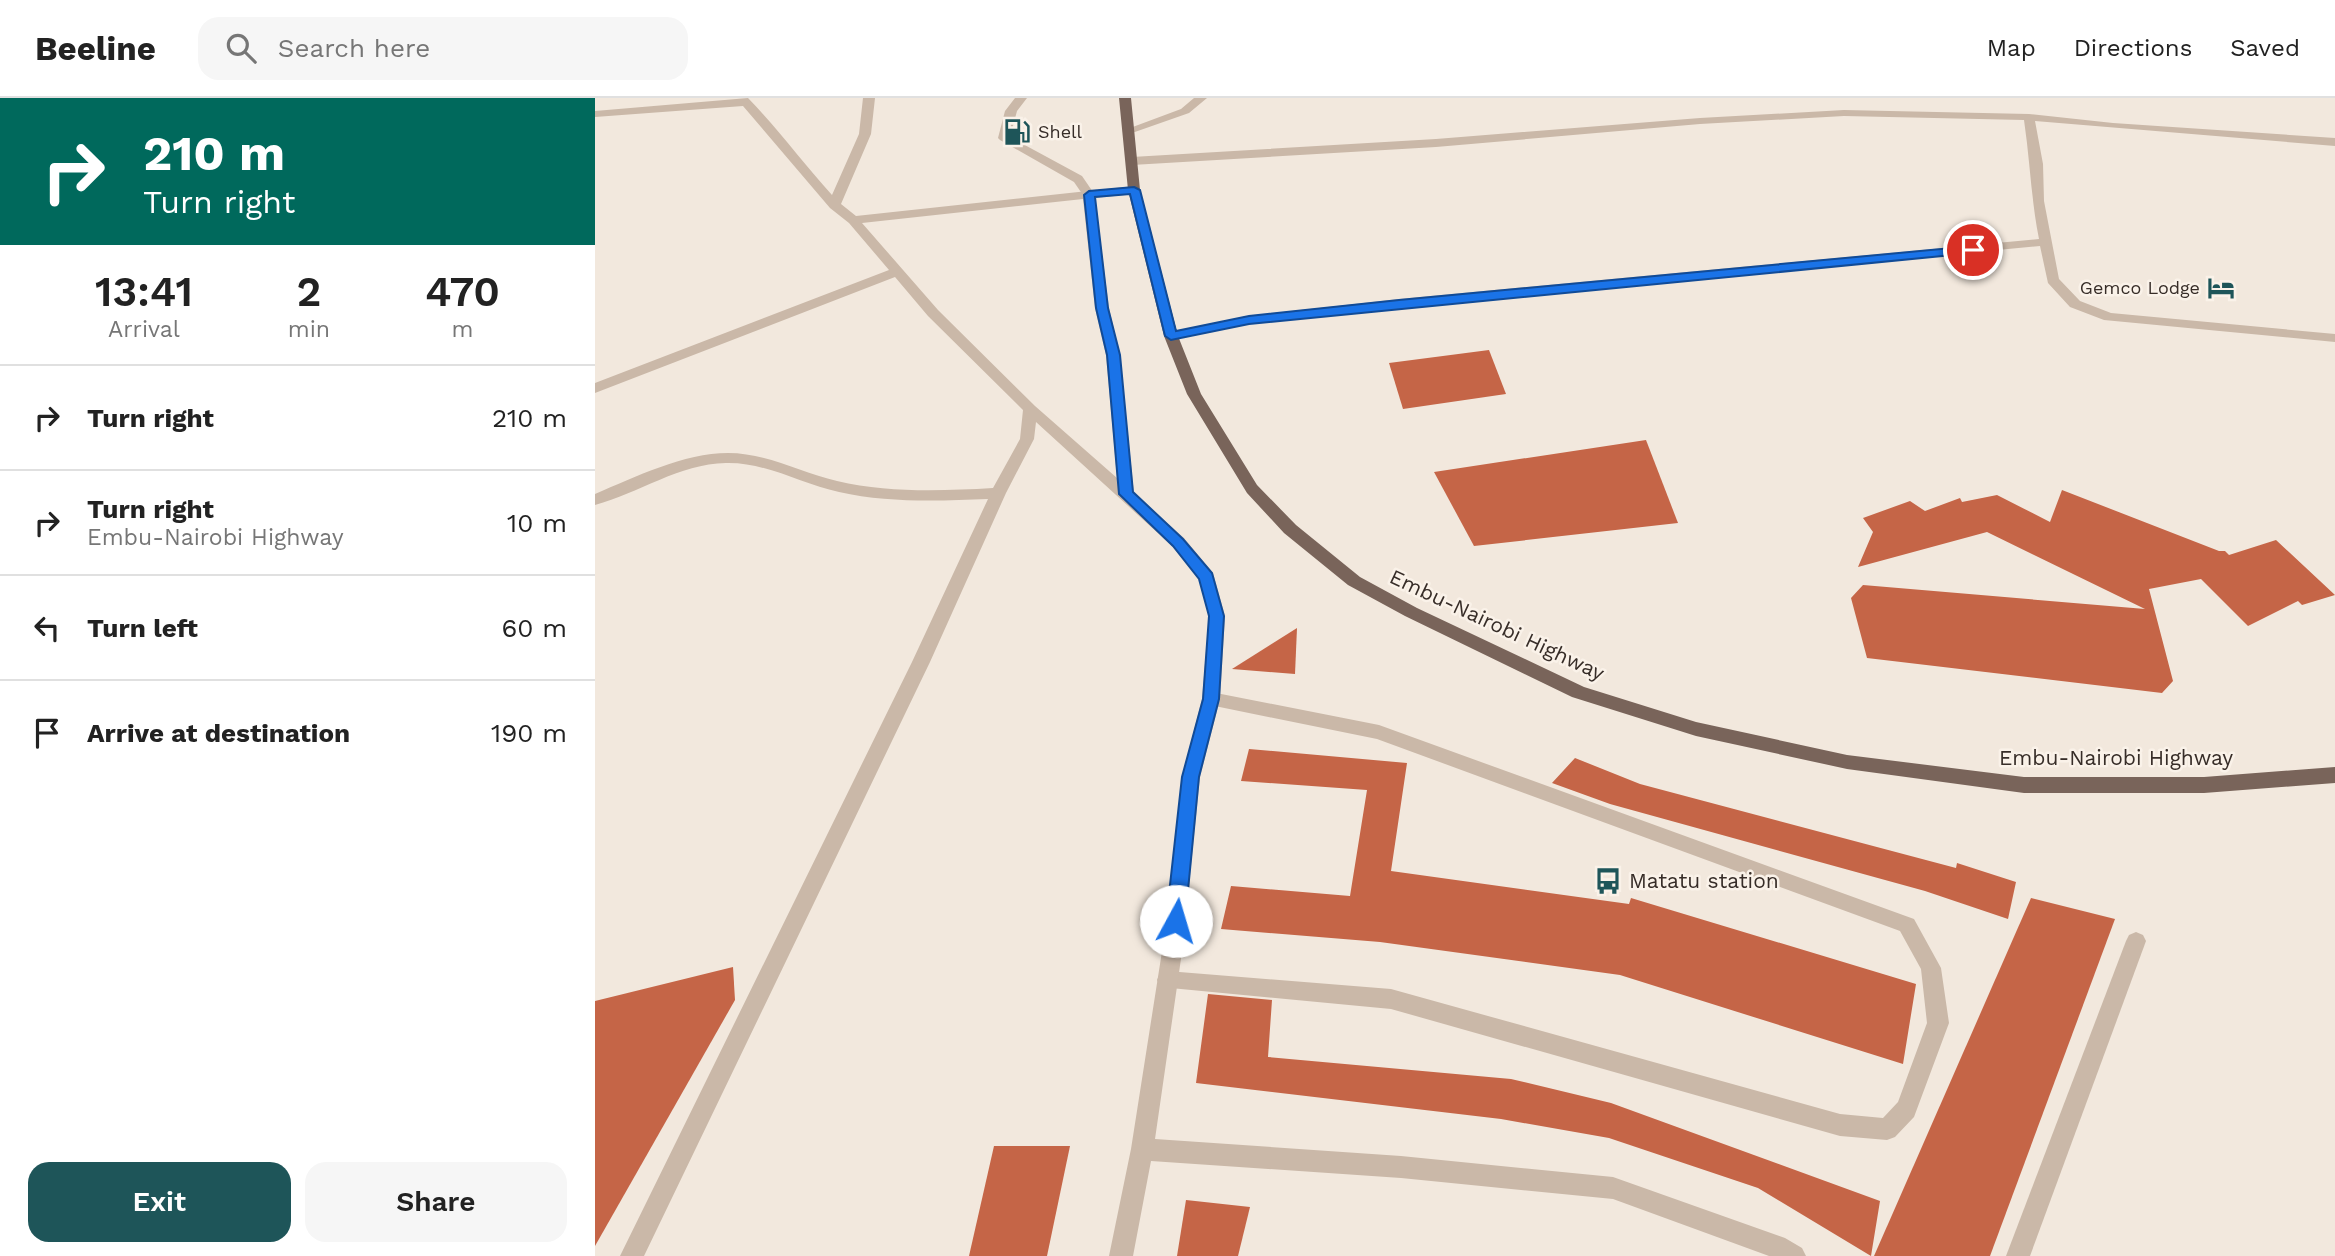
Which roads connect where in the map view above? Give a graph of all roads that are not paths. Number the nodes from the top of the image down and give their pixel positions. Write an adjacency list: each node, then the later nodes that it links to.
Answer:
1 (869, 98): 13 (street)
2 (1021, 98): 12 (street)
3 (1125, 98): 8 (main road, Embu-Nairobi Highway)
4 (1201, 98): 8 (street)
5 (744, 100): 6 (street); 13 (street)
6 (595, 114)
7 (2029, 117): 9 (street); 10 (street); 15 (street)
8 (1128, 131): 10 (main road, Embu-Nairobi Highway)
9 (2335, 142)
10 (1132, 161): 11 (main road, Embu-Nairobi Highway)
11 (1134, 190): 12 (street); 17 (main road, Embu-Nairobi Highway)
12 (1089, 195): 14 (street); 22 (street)
13 (834, 205): 14 (street)
14 (853, 220): 16 (street)
15 (2044, 242): 17 (street); 18 (street)
16 (897, 271): 19 (street); 20 (street)
17 (1171, 336): 25 (main road, Embu-Nairobi Highway)
18 (2335, 338)
19 (595, 388)
20 (1030, 409): 21 (street); 22 (street)
21 (998, 493): 23 (street); 29 (street)
22 (1126, 494): 24 (street)
23 (595, 500)
24 (1211, 699): 27 (street); 27 (street)
25 (2335, 775)
26 (2136, 941): 32 (street)
27 (1167, 980): 28 (street)
28 (1142, 1149): 30 (street); 31 (street)
29 (632, 1256)
30 (1121, 1256)
31 (1794, 1256)
32 (2018, 1256)

